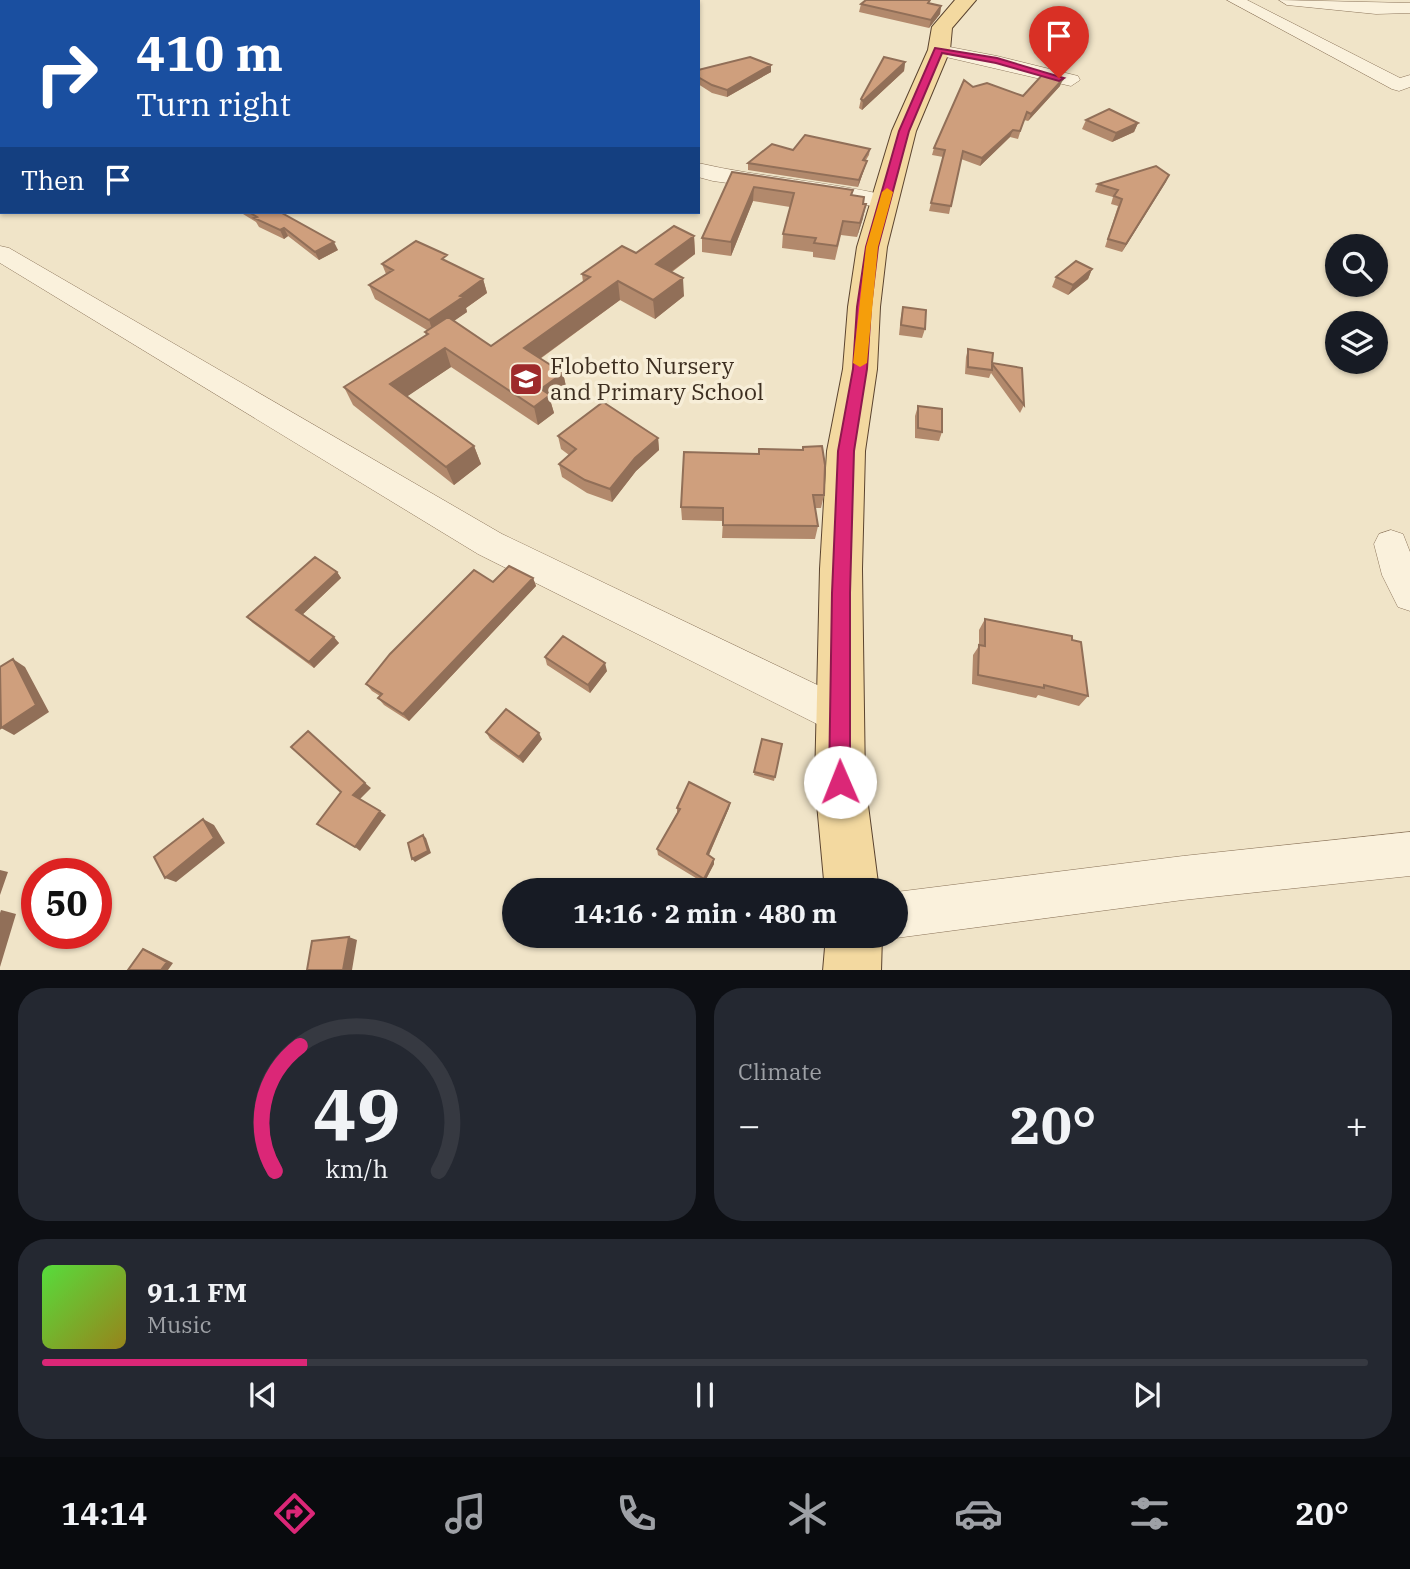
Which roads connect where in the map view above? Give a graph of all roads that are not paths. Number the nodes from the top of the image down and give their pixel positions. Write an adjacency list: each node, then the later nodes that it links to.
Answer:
1 (966, 0): 5 (main road)
2 (1235, 0): 7 (street)
3 (1287, 0): 4 (street)
4 (1410, 8)
5 (939, 50): 6 (street); 9 (main road)
6 (1071, 80)
7 (1410, 81)
8 (700, 170): 9 (street)
9 (885, 202): 13 (main road)
10 (0, 253): 13 (street)
11 (1391, 544): 12 (street)
12 (1410, 596)
13 (839, 715): 15 (main road)
14 (1410, 854): 16 (street)
15 (851, 878)
16 (908, 913)
17 (853, 948): 18 (main road)
18 (852, 970)

